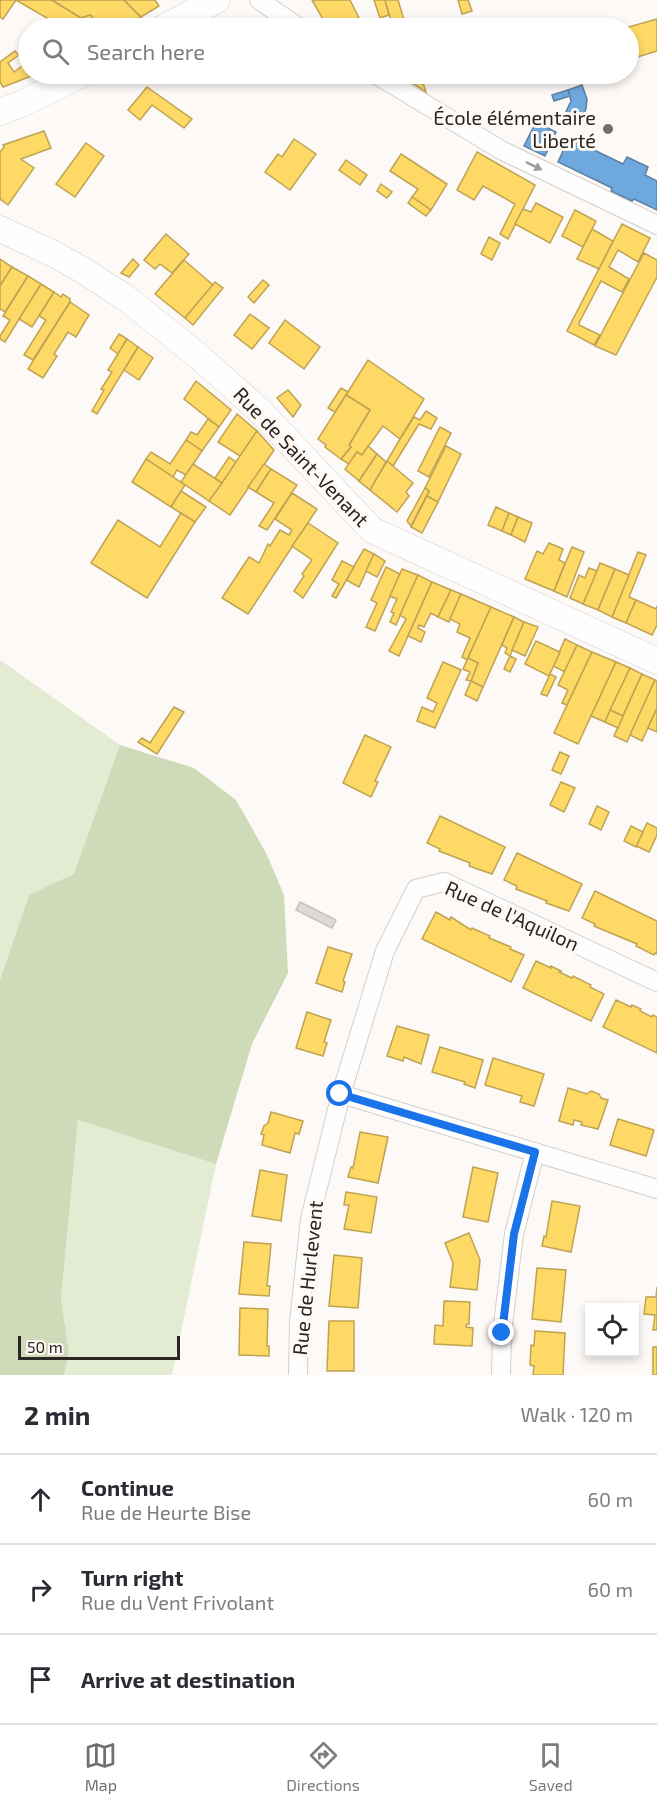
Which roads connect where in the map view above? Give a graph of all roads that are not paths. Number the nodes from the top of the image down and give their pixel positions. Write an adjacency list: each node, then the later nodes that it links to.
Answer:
1 (217, 0): 3 (main road)
2 (259, 0): 4 (street)
3 (182, 18)
4 (285, 18)
5 (62, 84): 7 (main road)
6 (392, 84): 8 (street, one-way to 8)
7 (0, 112)
8 (657, 225)
9 (0, 229): 10 (main road, Rue de Saint-Venant)
10 (657, 661)
11 (657, 982): 12 (street, Rue de l'Aquilon)
12 (367, 1007): 13 (street, Rue de Hurlevent)
13 (340, 1094): 14 (street); 16 (street, Rue de Hurlevent)
14 (535, 1152): 15 (street); 17 (street)
15 (657, 1189)
16 (298, 1375)
17 (501, 1375)

